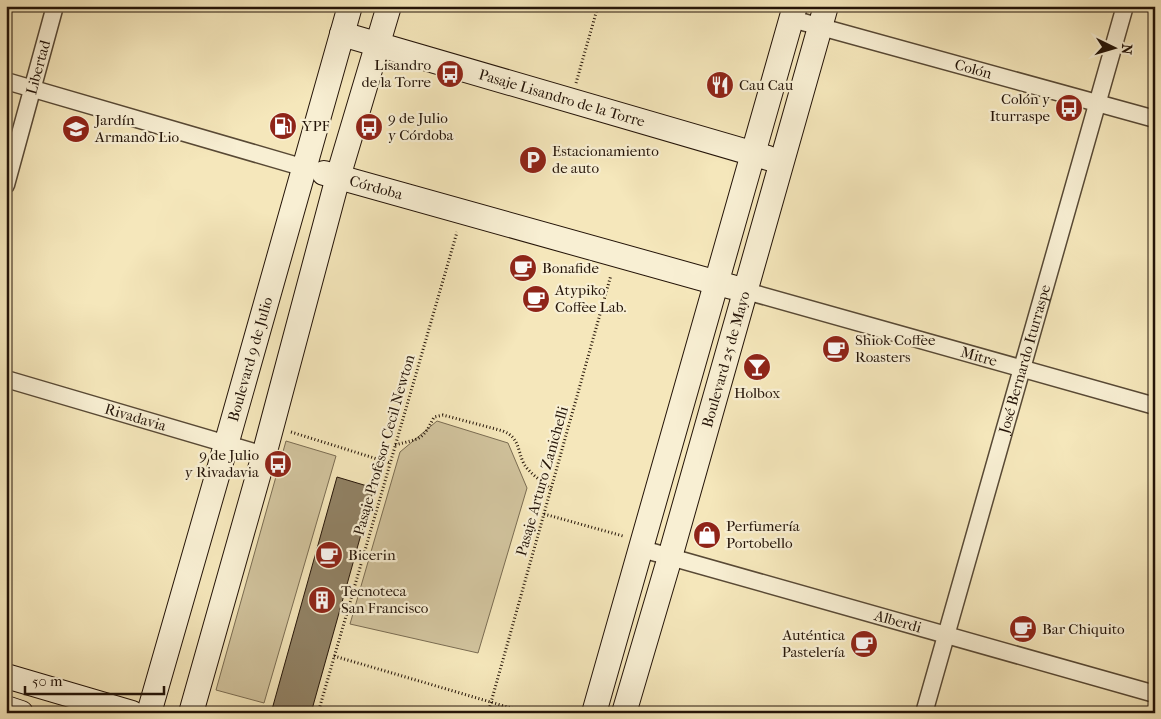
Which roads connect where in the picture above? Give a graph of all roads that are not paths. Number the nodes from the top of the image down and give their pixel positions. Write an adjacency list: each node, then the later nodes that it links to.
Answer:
1 (55, 6): 10 (street, Libertad)
2 (350, 6): 7 (main road, Boulevard 9 de Julio)
3 (389, 6): 8 (main road)
4 (1124, 6): 11 (street, José Bernardo Iturraspe)
5 (793, 12): 6 (street, Colón); 13 (main road, Boulevard 25 de Mayo)
6 (823, 16): 11 (street, Colón); 14 (main road, Boulevard 25 de Mayo)
7 (342, 34): 8 (main road, Pasaje Lisandro de la Torre); 15 (main road, Boulevard 9 de Julio)
8 (378, 44): 13 (main road, Pasaje Lisandro de la Torre); 16 (main road)
9 (6, 82): 10 (street, Córdoba)
10 (32, 89): 15 (street, Córdoba); 17 (street, Libertad)
11 (1097, 103): 12 (street, Colón); 20 (street, José Bernardo Iturraspe)
12 (1155, 118)
13 (753, 153): 14 (main road, Pasaje Lisandro de la Torre); 18 (main road, Boulevard 25 de Mayo)
14 (782, 162): 19 (main road, Boulevard 25 de Mayo)
15 (305, 168): 16 (main road, Córdoba); 23 (main road, Boulevard 9 de Julio)
16 (338, 177): 18 (main road, Córdoba); 24 (main road)
17 (6, 184)
18 (717, 283): 19 (main road, Córdoba); 25 (main road, Boulevard 25 de Mayo)
19 (746, 291): 20 (street, Mitre); 26 (main road, Boulevard 25 de Mayo)
20 (1022, 368): 22 (street, Mitre); 27 (street, José Bernardo Iturraspe)
21 (6, 379): 23 (street, Rivadavia)
22 (1155, 406)
23 (226, 445): 24 (street, Rivadavia); 33 (main road, Boulevard 9 de Julio)
24 (264, 455): 34 (main road)
25 (642, 546): 26 (street, Alberdi); 35 (main road, Boulevard 25 de Mayo)
26 (670, 557): 27 (street, Alberdi); 36 (main road, Boulevard 25 de Mayo)
27 (946, 635): 29 (street, Alberdi); 37 (street, José Bernardo Iturraspe)
28 (6, 676): 32 (main road)
29 (1155, 694)
30 (6, 708): 31 (main road)
31 (21, 713)
32 (132, 713)
33 (149, 713)
34 (191, 713)
35 (594, 713)
36 (624, 713)
37 (924, 713)

